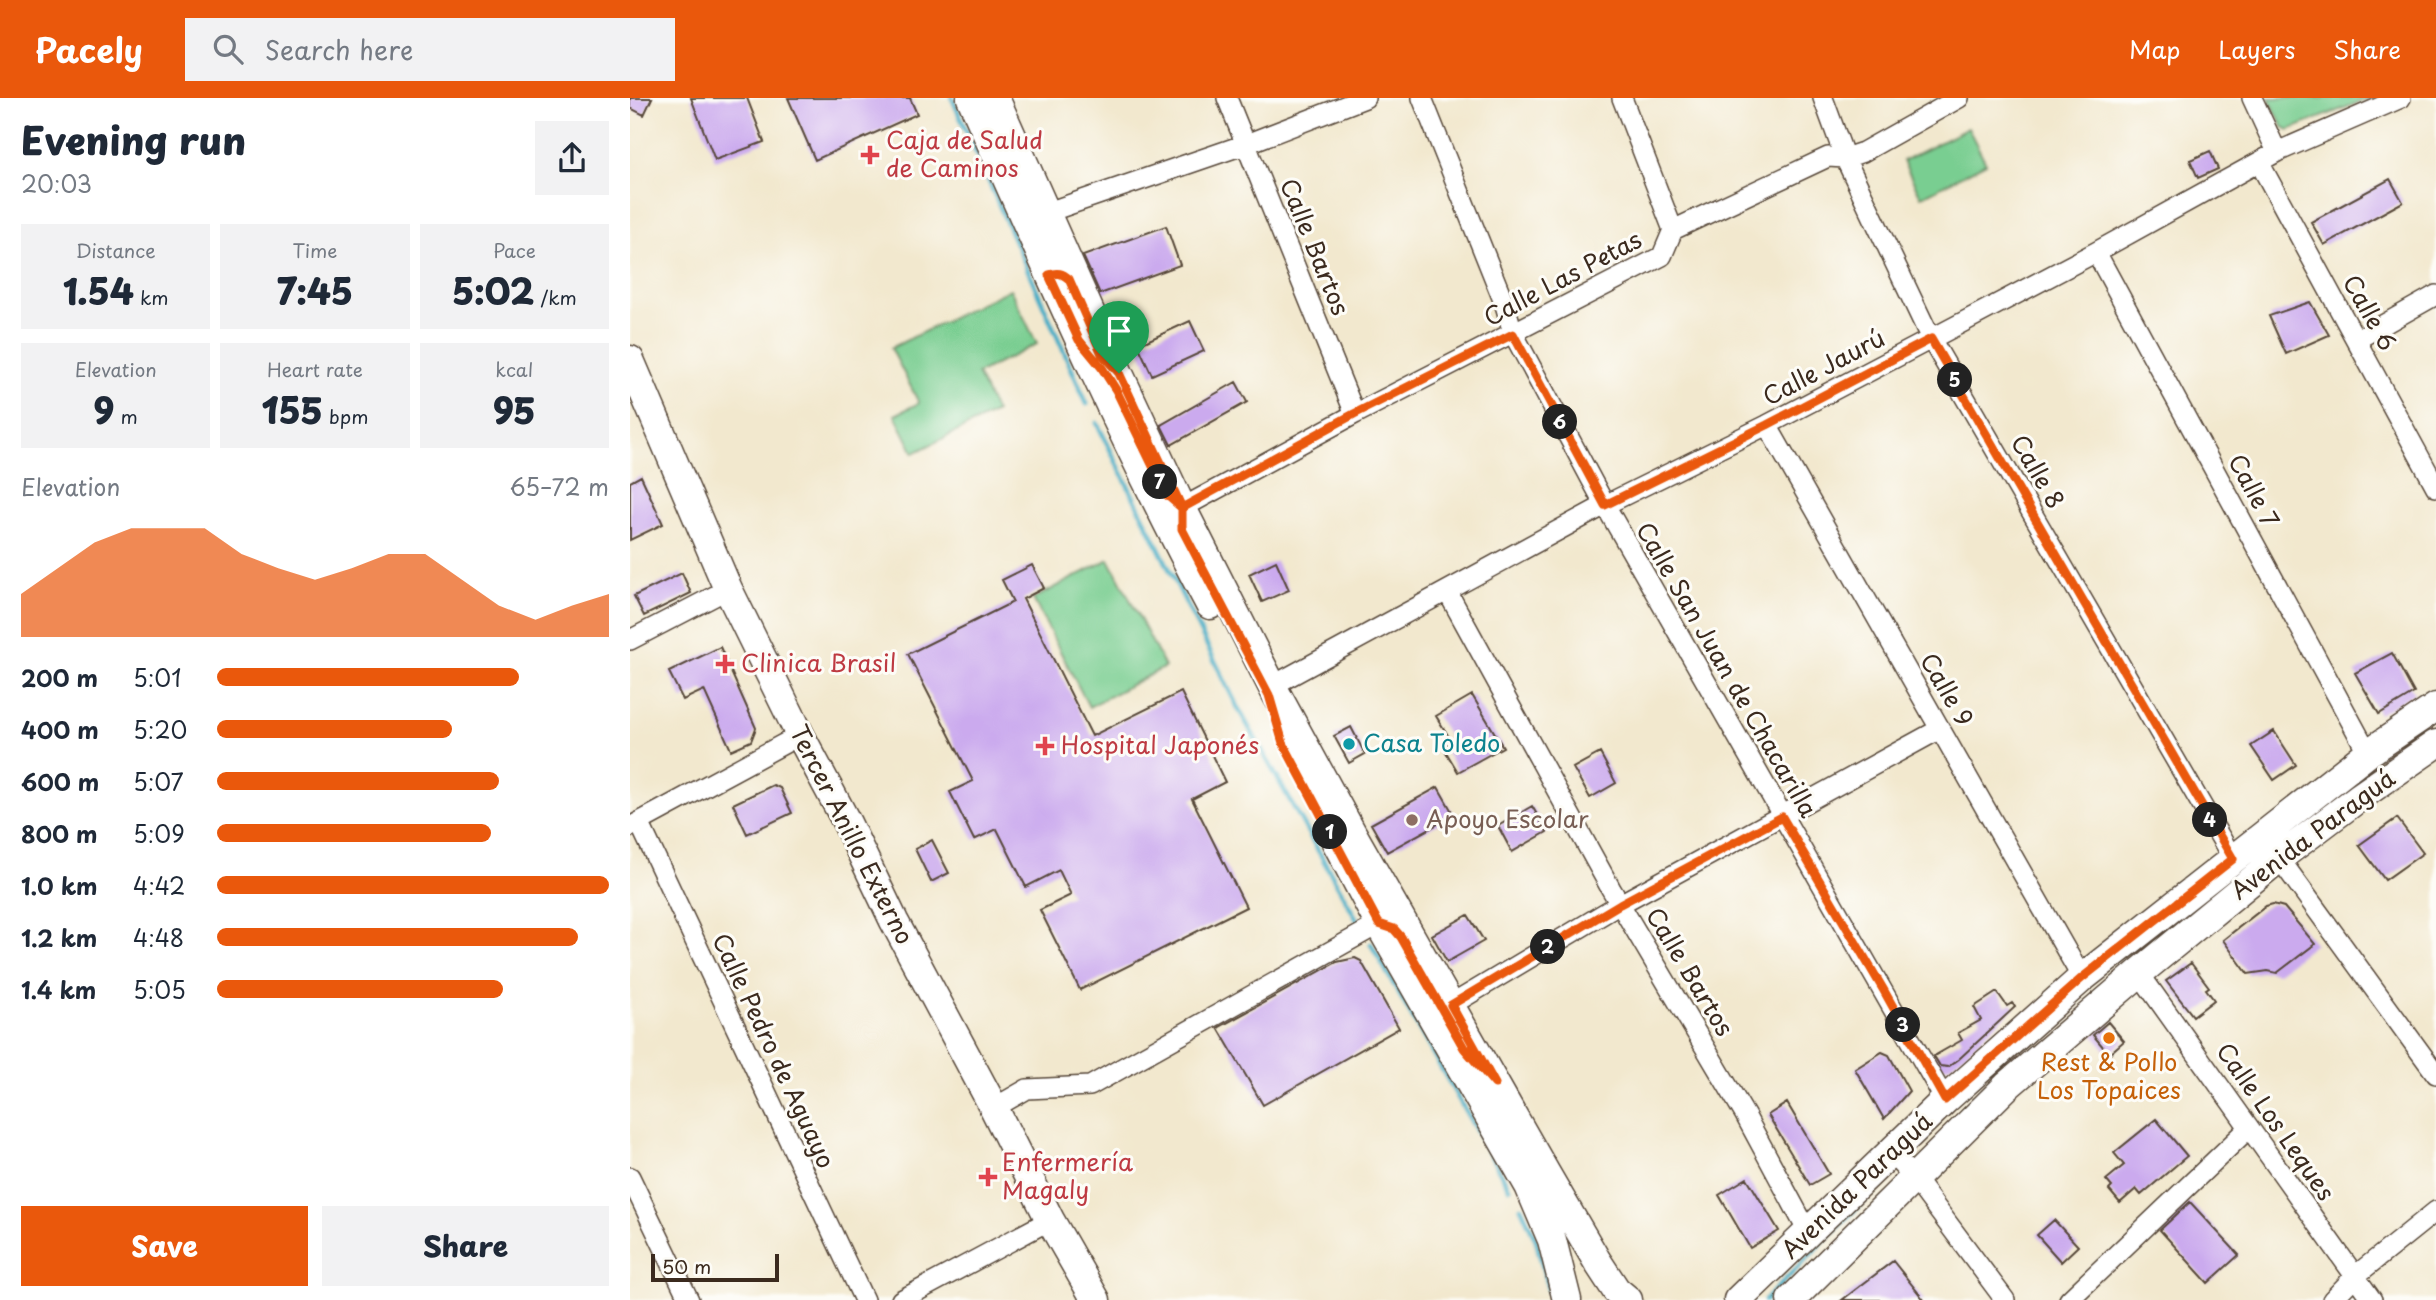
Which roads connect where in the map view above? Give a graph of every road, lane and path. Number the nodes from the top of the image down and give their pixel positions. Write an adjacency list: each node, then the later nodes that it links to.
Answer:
1 (971, 98): 19 (main road)
2 (987, 98): 16 (main road)
3 (995, 98): 16 (main road)
4 (1227, 98): 12 (street, Calle Bartos)
5 (1365, 98): 12 (street)
6 (1422, 98): 21 (street, Calle San Juan de Chacarilla)
7 (1622, 98): 17 (street)
8 (1823, 98): 14 (street, Calle 8)
9 (1959, 98): 14 (street, Calle Las Petas)
10 (2252, 98): 13 (street)
11 (2401, 98): 13 (street, Calle Jaurú)
12 (1246, 144): 16 (street); 27 (street, Calle Bartos)
13 (2277, 152): 15 (street, Calle Jaurú)
14 (1845, 158): 17 (street, Calle Las Petas); 22 (street, Calle 8)
15 (2259, 162): 18 (street, Calle Jaurú); 24 (street, Calle 6)
16 (1045, 213): 26 (main road)
17 (1673, 230): 21 (street, Calle Las Petas)
18 (2096, 252): 22 (street, Calle Jaurú); 41 (street, Calle 7)
19 (1049, 275): 23 (main road); 26 (main road)
20 (2436, 295): 24 (street)
21 (1513, 334): 27 (street, Calle Las Petas); 30 (street, Calle San Juan de Chacarilla)
22 (1931, 339): 28 (street, Calle Jaurú); 45 (street, Calle 8)
23 (1079, 340): 31 (main road); 39 (main road)
24 (2356, 340): 29 (street, Calle 6)
25 (630, 360): 32 (main road, Tercer Anillo Externo)
26 (1119, 373): 31 (main road)
27 (1354, 414): 31 (street, Calle Las Petas)
28 (1767, 425): 30 (street, Calle Jaurú); 37 (street, Calle 9)
29 (2436, 487)
30 (1605, 505): 33 (street, Calle Jaurú); 42 (street, Calle San Juan de Chacarilla)
31 (1182, 508): 35 (main road); 39 (main road)
32 (728, 589): 34 (street); 38 (main road, Tercer Anillo Externo)
33 (1447, 591): 35 (street, Calle Jaurú); 46 (street, Calle Bartos)
34 (630, 640)
35 (1277, 695): 47 (main road); 50 (main road)
36 (2436, 707): 41 (main road, Avenida Paraguá)
37 (1940, 729): 42 (street); 49 (street, Calle 9)
38 (800, 735): 43 (street); 54 (main road, Tercer Anillo Externo)
39 (1283, 743): 47 (main road)
40 (2435, 746): 44 (main road, Avenida Paraguá)
41 (2368, 753): 45 (main road, Avenida Paraguá)
42 (1782, 817): 46 (street); 53 (street, Calle San Juan de Chacarilla)
43 (634, 825): 65 (street, Calle Pedro de Aguayo)
44 (2279, 858): 48 (main road, Avenida Paraguá); 51 (street)
45 (2233, 859): 49 (main road, Avenida Paraguá)
46 (1620, 904): 50 (street); 61 (street, Calle Bartos)
47 (1379, 924): 52 (main road); 54 (street); 68 (main road)
48 (2139, 973): 55 (street, Calle Los Leques); 58 (main road, Avenida Paraguá)
49 (2082, 978): 53 (main road, Avenida Paraguá)
50 (1451, 1005): 52 (main road)
51 (2436, 1074)
52 (1495, 1084): 69 (main road)
53 (1945, 1100): 56 (main road, Avenida Paraguá)
54 (994, 1108): 60 (main road, Tercer Anillo Externo)
55 (2249, 1128): 62 (street, Calle Los Leques); 72 (street)
56 (1891, 1153): 58 (street); 61 (main road, Avenida Paraguá)
57 (630, 1177): 64 (street)
58 (1914, 1178): 63 (main road, Avenida Paraguá); 71 (street)
59 (2436, 1211): 62 (street)
60 (1051, 1220): 66 (street); 67 (main road, Tercer Anillo Externo)
61 (1808, 1232): 70 (main road, Avenida Paraguá)
62 (2355, 1276): 73 (street); 74 (street, Calle Los Leques)
63 (1793, 1299)
64 (690, 1300)
65 (864, 1300)
66 (901, 1300)
67 (1096, 1300)
68 (1567, 1300)
69 (1628, 1300)
70 (1738, 1300)
71 (2005, 1300)
72 (2069, 1300)
73 (2332, 1300)
74 (2372, 1300)

